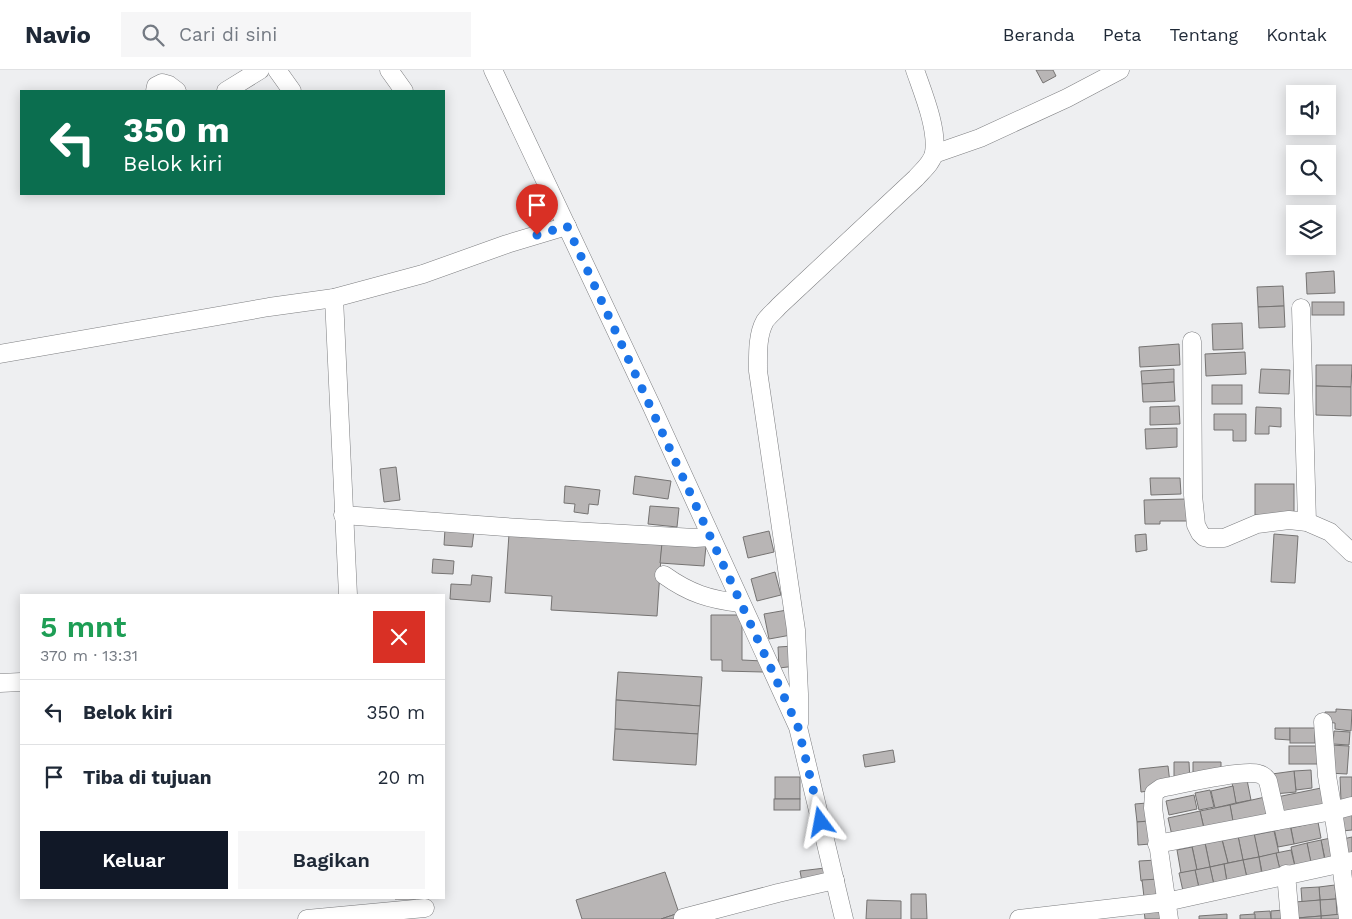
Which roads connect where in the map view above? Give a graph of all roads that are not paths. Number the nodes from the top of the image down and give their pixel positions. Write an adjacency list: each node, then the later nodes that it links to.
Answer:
1 (260, 70): 9 (street)
2 (277, 70): 10 (street)
3 (390, 70): 11 (street)
4 (493, 70): 13 (street)
5 (915, 70): 12 (street)
6 (1120, 70): 12 (street)
7 (155, 90): 8 (street)
8 (176, 90)
9 (228, 90)
10 (291, 90)
11 (403, 90)
12 (934, 154): 28 (street)
13 (567, 226): 14 (street); 20 (street)
14 (334, 298): 17 (street); 18 (street)
15 (1301, 308): 19 (street)
16 (1192, 340): 19 (street)
17 (0, 354)
18 (343, 514): 20 (street); 23 (street)
19 (1307, 522): 21 (street)
20 (710, 537): 24 (street)
21 (1352, 553)
22 (664, 575): 24 (street)
23 (348, 594)
24 (740, 604): 28 (street)
25 (20, 682): 26 (street)
26 (0, 683)
27 (1324, 722): 30 (street)
28 (798, 727): 35 (street)
29 (1352, 806): 30 (street)
30 (1333, 811): 31 (street); 33 (street)
31 (1277, 821): 32 (street); 32 (street)
32 (1157, 844): 37 (street)
33 (1347, 862): 34 (street); 43 (street)
34 (1286, 874): 37 (street); 42 (street)
35 (835, 880): 38 (street); 40 (street)
36 (424, 908): 39 (street)
37 (1167, 910): 41 (street)
38 (683, 918)
39 (307, 919)
40 (844, 919)
41 (1019, 919)
42 (1290, 919)
43 (1348, 919)

